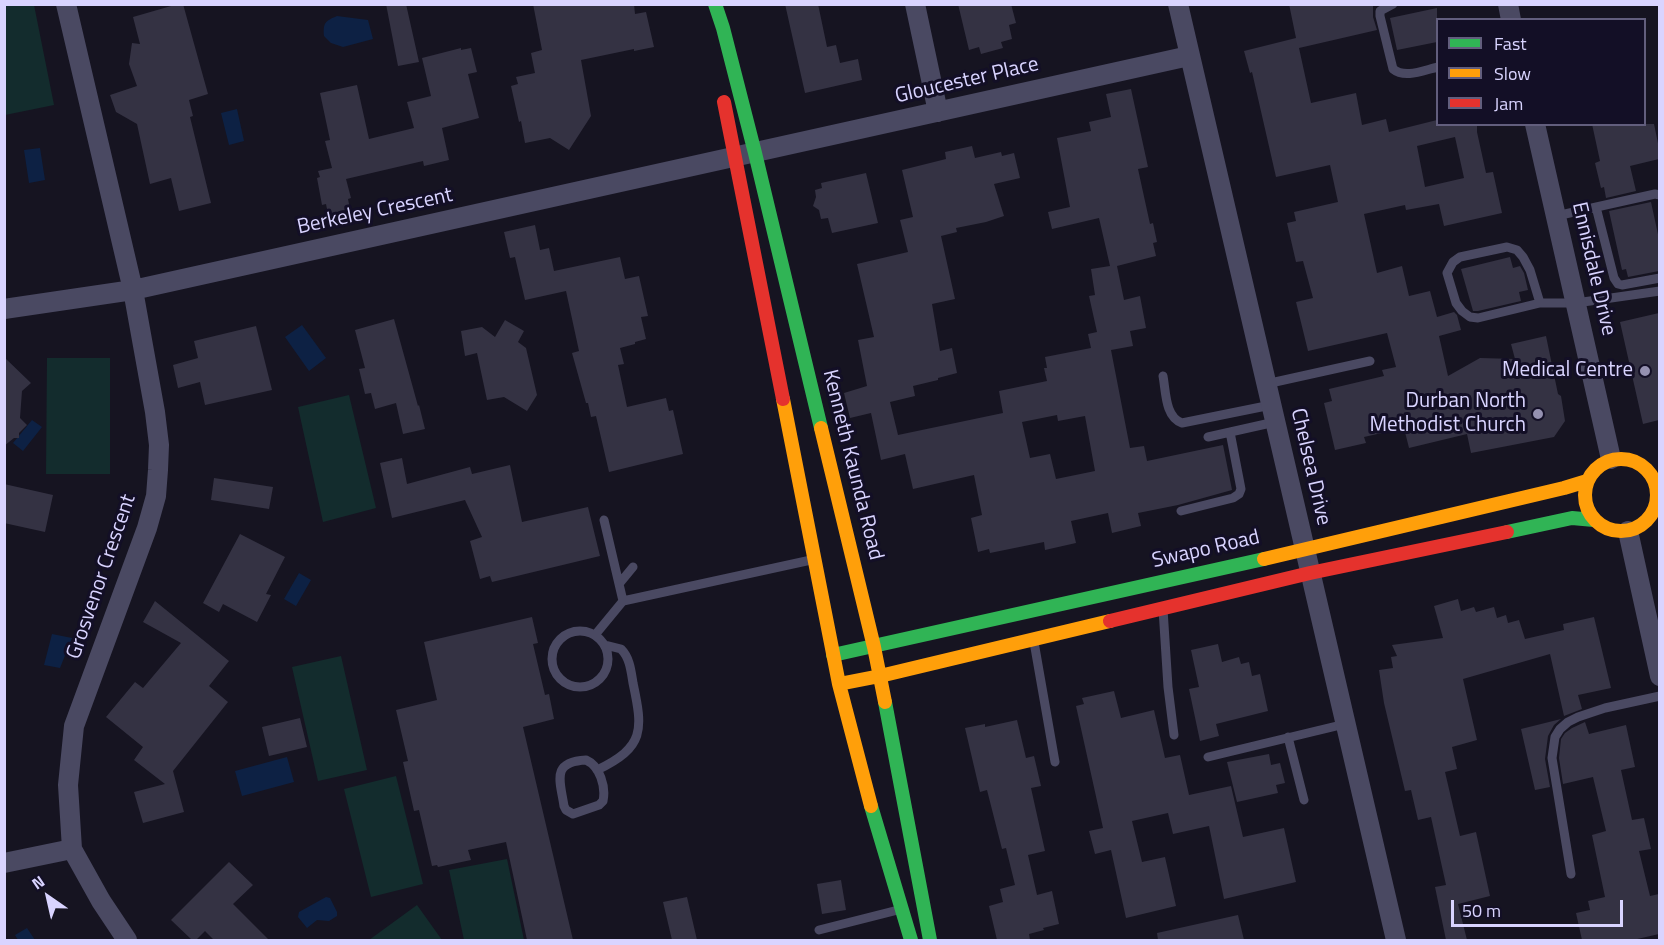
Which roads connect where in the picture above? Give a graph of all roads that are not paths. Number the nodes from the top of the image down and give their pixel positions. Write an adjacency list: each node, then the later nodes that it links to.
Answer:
1 (66, 4): 19 (street, Grosvenor Crescent)
2 (706, 4): 7 (main road)
3 (715, 4): 13 (main road, Kenneth Kaunda Road)
4 (915, 4): 11 (street)
5 (1178, 4): 8 (street, Chelsea Drive)
6 (1393, 4): 9 (lane)
7 (712, 42)
8 (1189, 56): 11 (street, Gloucester Place); 26 (street, Chelsea Drive)
9 (1436, 67)
10 (722, 88): 14 (main road)
11 (938, 112): 13 (street, Gloucester Place)
12 (1535, 126): 17 (street, Ennisdale Drive)
13 (755, 153): 14 (street, Berkeley Crescent); 48 (main road, Kenneth Kaunda Road)
14 (735, 157): 19 (street, Berkeley Crescent); 39 (main road)
15 (1659, 195): 16 (lane)
16 (1596, 207): 17 (lane); 18 (lane)
17 (1556, 216): 22 (street, Ennisdale Drive)
18 (1659, 278)
19 (133, 290): 23 (street, Berkeley Crescent); 61 (street, Grosvenor Crescent)
20 (1659, 291): 22 (lane)
21 (1540, 303): 21 (lane); 22 (lane)
22 (1576, 303): 30 (street, Ennisdale Drive)
23 (4, 309)
24 (1370, 362): 26 (lane)
25 (1163, 376): 27 (lane)
26 (1266, 384): 27 (street, Chelsea Drive)
27 (1273, 413): 28 (lane); 38 (street, Chelsea Drive)
28 (1230, 432): 29 (lane); 34 (lane)
29 (1208, 437)
30 (1611, 459): 31 (main road); 32 (main road)
31 (1653, 466): 33 (main road)
32 (1587, 481): 36 (main road); 38 (main road, Swapo Road)
33 (1658, 502): 37 (main road)
34 (1181, 511)
35 (604, 520): 42 (lane)
36 (1594, 520): 37 (main road); 41 (main road)
37 (1628, 531): 50 (street)
38 (1304, 550): 41 (street, Chelsea Drive); 48 (main road, Swapo Road)
39 (814, 560): 43 (lane); 49 (main road)
40 (633, 567): 42 (lane)
41 (1310, 573): 44 (main road); 54 (street, Chelsea Drive)
42 (619, 584): 43 (lane)
43 (623, 600): 45 (lane)
44 (1162, 609): 46 (main road); 55 (lane)
45 (595, 635): 47 (lane); 47 (lane)
46 (1034, 639): 51 (main road); 58 (lane)
47 (605, 645): 59 (lane)
48 (874, 647): 49 (main road, Swapo Road); 51 (main road, Kenneth Kaunda Road)
49 (832, 655): 52 (main road)
50 (1658, 664)
51 (880, 676): 52 (main road); 68 (main road, Kenneth Kaunda Road)
52 (838, 684): 64 (main road)
53 (1659, 696): 63 (lane)
54 (1345, 724): 56 (lane); 69 (street, Chelsea Drive)
55 (1174, 735)
56 (1288, 737): 57 (lane); 60 (lane)
57 (1208, 757)
58 (1055, 762)
59 (597, 770): 59 (lane)
60 (1304, 800)
61 (72, 849): 62 (street); 66 (street, Grosvenor Crescent)
62 (4, 863)
63 (1571, 874)
64 (901, 909): 65 (lane); 67 (main road)
65 (819, 930)
66 (127, 940)
67 (912, 940)
68 (930, 940)
69 (1396, 940)

